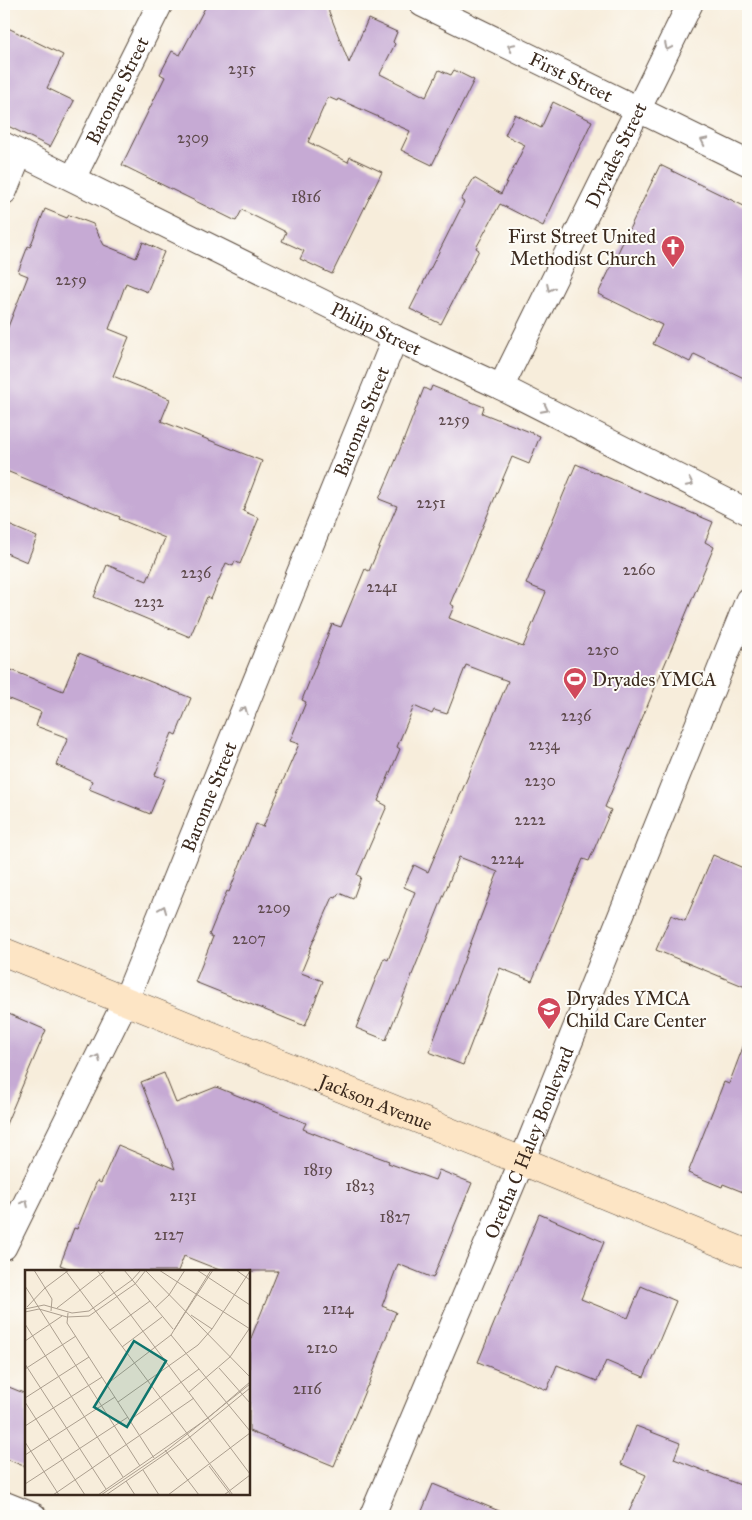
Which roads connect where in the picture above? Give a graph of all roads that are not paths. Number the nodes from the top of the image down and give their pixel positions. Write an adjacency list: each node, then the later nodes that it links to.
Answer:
1 (160, 4): 7 (street, Baronne Street)
2 (422, 4): 4 (street, First Street, one-way to 2)
3 (690, 4): 4 (street, Dryades Street, one-way to 4)
4 (638, 109): 6 (street, First Street, one-way to 4); 10 (street, Dryades Street, one-way to 10)
5 (12, 149): 7 (street, Philip Street); 8 (street)
6 (748, 163)
7 (73, 178): 9 (street, Philip Street)
8 (4, 192)
9 (395, 338): 10 (street, Philip Street); 14 (street, Baronne Street, one-way to 9)
10 (501, 387): 11 (street, Philip Street, one-way to 11)
11 (748, 512)
12 (748, 600): 15 (street, Oretha C Haley Boulevard)
13 (4, 952): 14 (street, Jackson Avenue)
14 (125, 1002): 15 (street, Jackson Avenue); 16 (street, Baronne Street, one-way to 14)
15 (522, 1161): 17 (street, Jackson Avenue); 20 (street, Oretha C Haley Boulevard)
16 (4, 1247)
17 (748, 1254)
18 (4, 1504): 19 (street)
19 (34, 1516)
20 (372, 1516)

